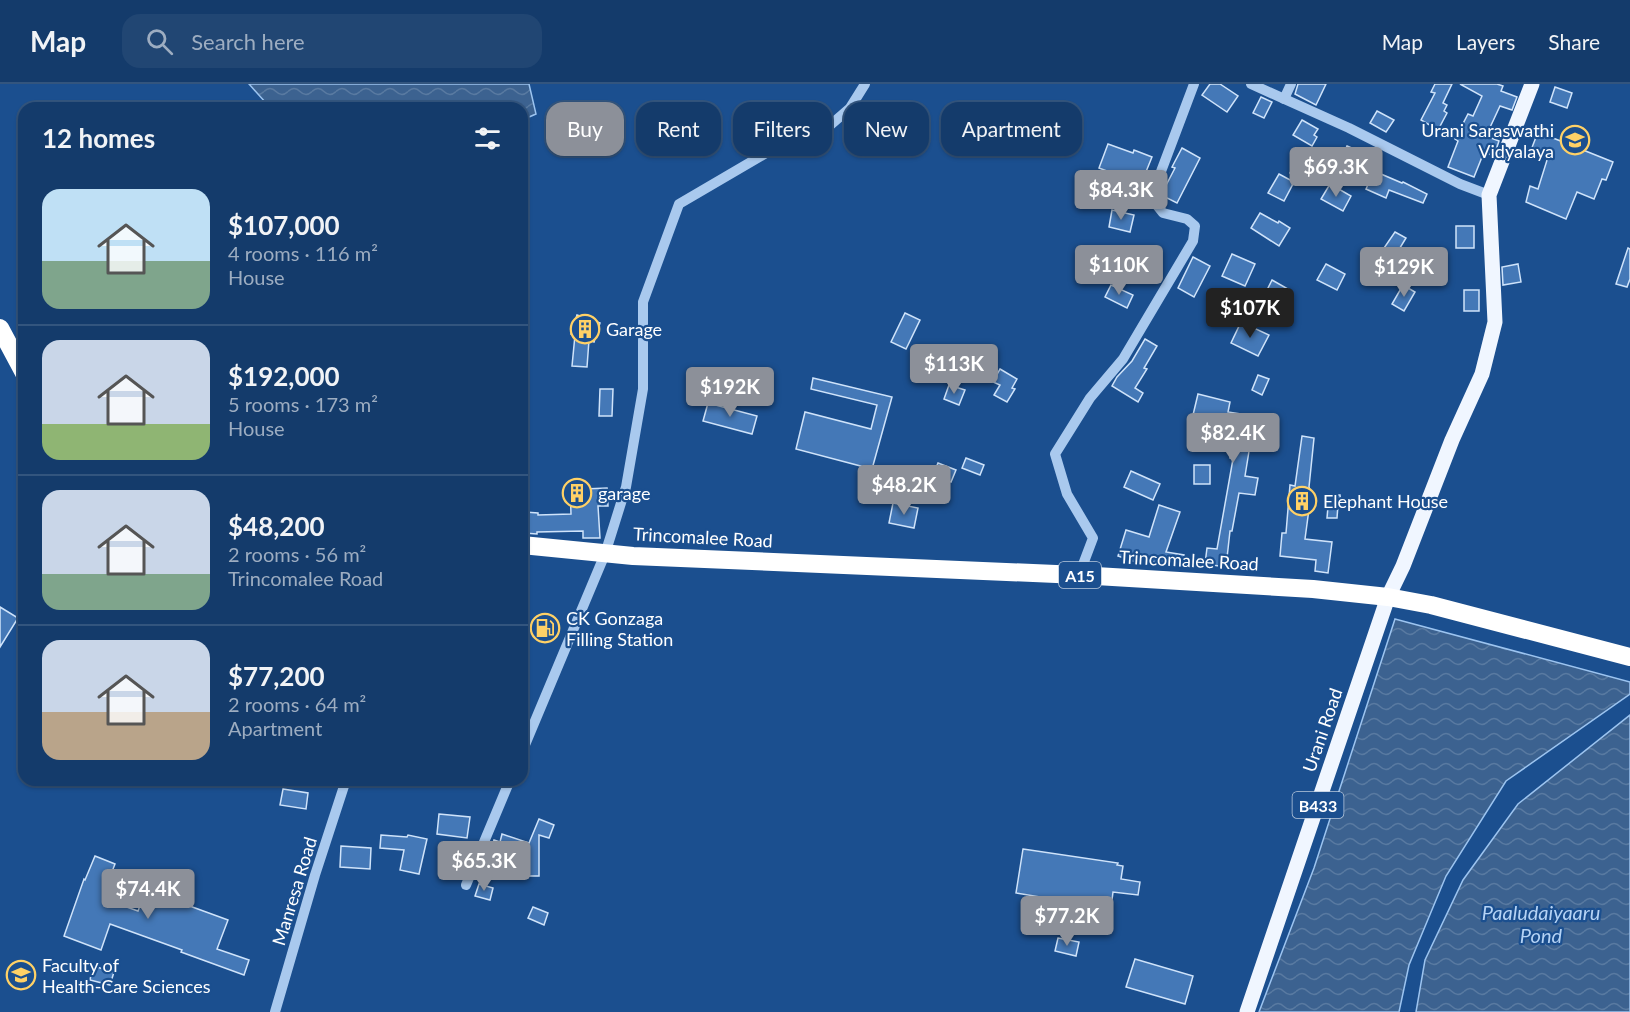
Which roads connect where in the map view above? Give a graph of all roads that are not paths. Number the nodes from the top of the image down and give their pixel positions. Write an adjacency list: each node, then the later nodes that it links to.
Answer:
1 (865, 84): 11 (street)
2 (1194, 84): 12 (street)
3 (1251, 84): 6 (street)
4 (1291, 84): 6 (street)
5 (1532, 84): 7 (main road)
6 (1284, 99): 7 (street)
7 (1489, 195): 13 (main road, Urani Road)
8 (0, 328): 9 (highway)
9 (18, 362)
10 (528, 546): 11 (highway, Trincomalee Road / A15)
11 (605, 554): 12 (highway, Trincomalee Road / A15); 15 (street)
12 (1079, 575): 13 (highway, Trincomalee Road / A15)
13 (1388, 597): 14 (highway, Trincomalee Road / A15); 20 (main road, Urani Road / B433)
14 (1630, 657)
15 (528, 738)
16 (343, 786): 19 (street, Manresa Road)
17 (507, 786): 18 (street)
18 (466, 885)
19 (275, 1012)
20 (1247, 1012)

